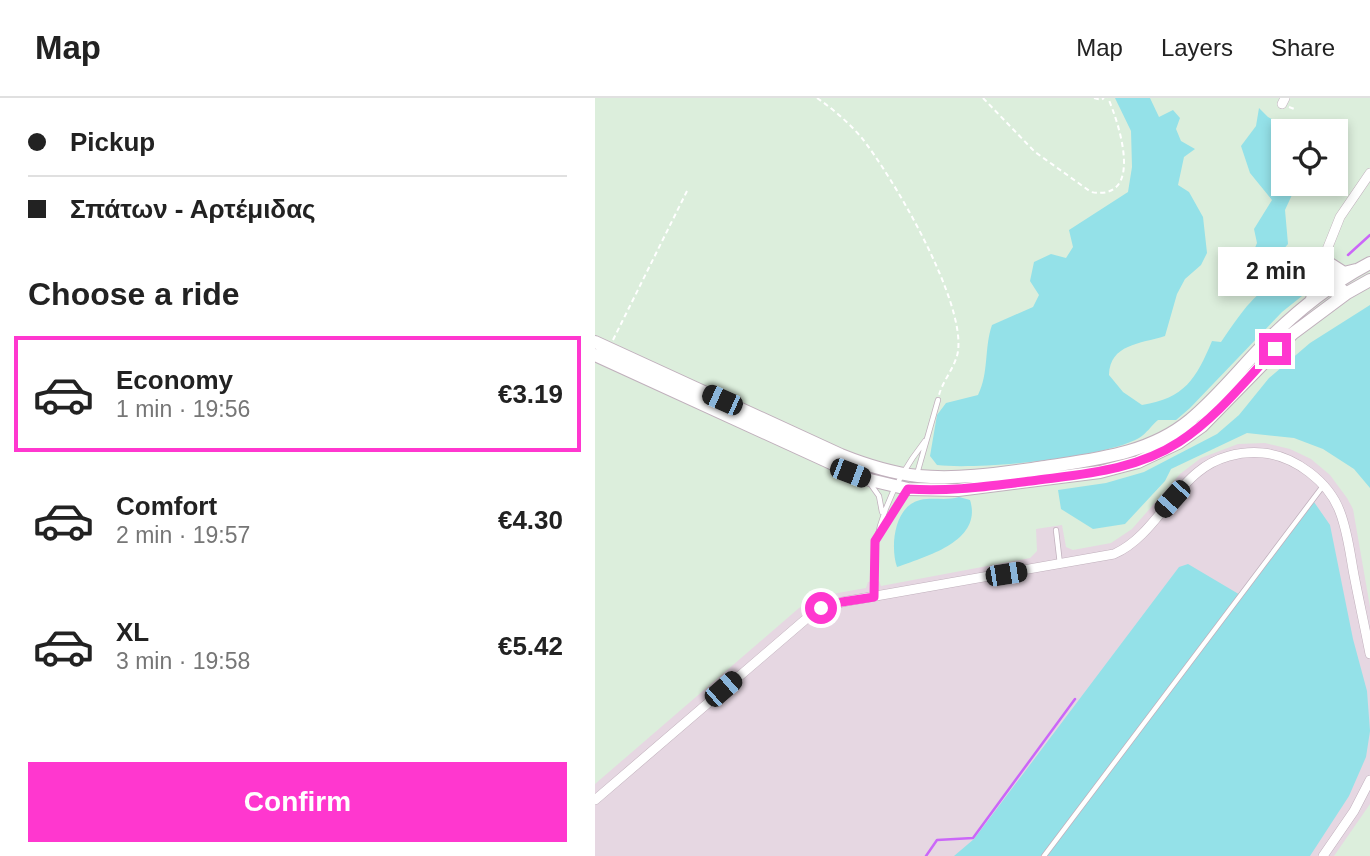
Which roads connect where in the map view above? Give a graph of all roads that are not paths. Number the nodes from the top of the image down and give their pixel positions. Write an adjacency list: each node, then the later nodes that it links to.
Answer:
1 (1369, 177): 2 (street)
2 (1327, 265): 3 (main road); 5 (street); 7 (main road)
3 (1365, 266): 5 (main road)
4 (1370, 280): 6 (main road)
5 (1333, 286): 6 (street); 7 (main road)
6 (1343, 296): 15 (main road)
7 (1309, 304): 12 (main road)
8 (595, 342): 12 (main road)
9 (595, 355): 13 (main road)
10 (938, 400): 11 (lane)
11 (925, 441): 12 (lane); 12 (lane)
12 (909, 475): 15 (lane); 15 (lane)
13 (866, 479): 15 (main road); 16 (lane)
14 (1323, 486): 19 (street); 21 (street); 24 (lane)
15 (902, 488): 16 (lane); 18 (lane)
16 (882, 514): 18 (lane)
17 (1056, 530): 19 (lane)
18 (878, 533): 20 (lane)
19 (1061, 565): 20 (street)
20 (874, 597): 23 (street)
21 (1370, 654)
22 (1370, 780): 25 (street)
23 (595, 800)
24 (1045, 856)
25 (1322, 856)

